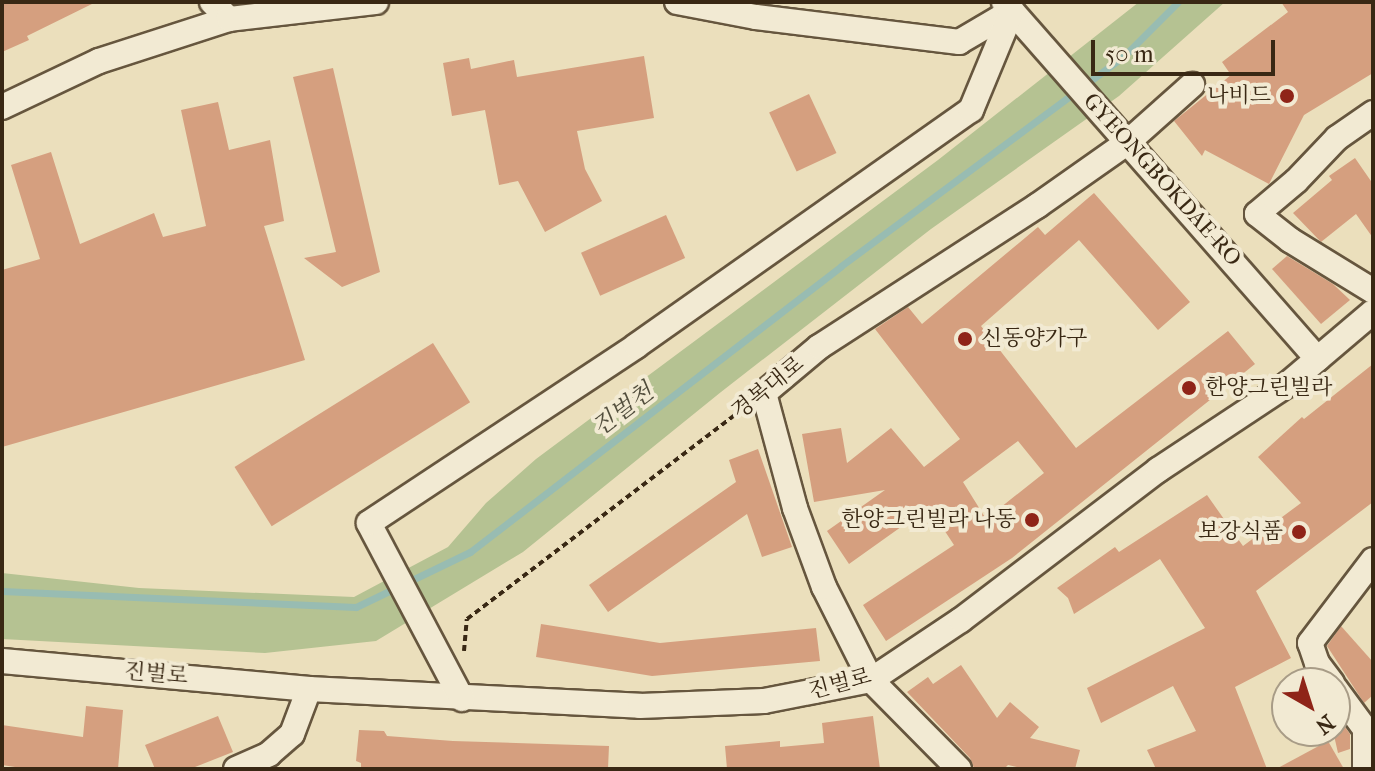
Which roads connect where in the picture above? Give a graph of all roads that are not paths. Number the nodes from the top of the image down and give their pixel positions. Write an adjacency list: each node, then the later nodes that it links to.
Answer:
1 (376, 2): 4 (street)
2 (677, 2): 3 (street)
3 (1008, 7): 8 (street, GYEONGBOKDAE-RO); 17 (street)
4 (221, 11): 6 (street)
5 (1192, 85): 8 (street, 경복대로)
6 (2, 107)
7 (1373, 113): 9 (street)
8 (1124, 137): 11 (street, GYEONGBOKDAE-RO); 15 (street, 경복대로)
9 (1373, 291)
10 (1373, 312): 11 (street, 진벌로)
11 (1318, 359): 15 (street, 진벌로)
12 (1373, 560): 14 (street)
13 (2, 661): 16 (street, 진벌로)
14 (1320, 667)
15 (871, 680): 17 (street, 진벌로); 20 (street)
16 (309, 689): 17 (street, 진벌로); 19 (street)
17 (462, 699)
18 (1351, 710): 21 (street)
19 (236, 769)
20 (959, 769)
21 (1365, 769)

